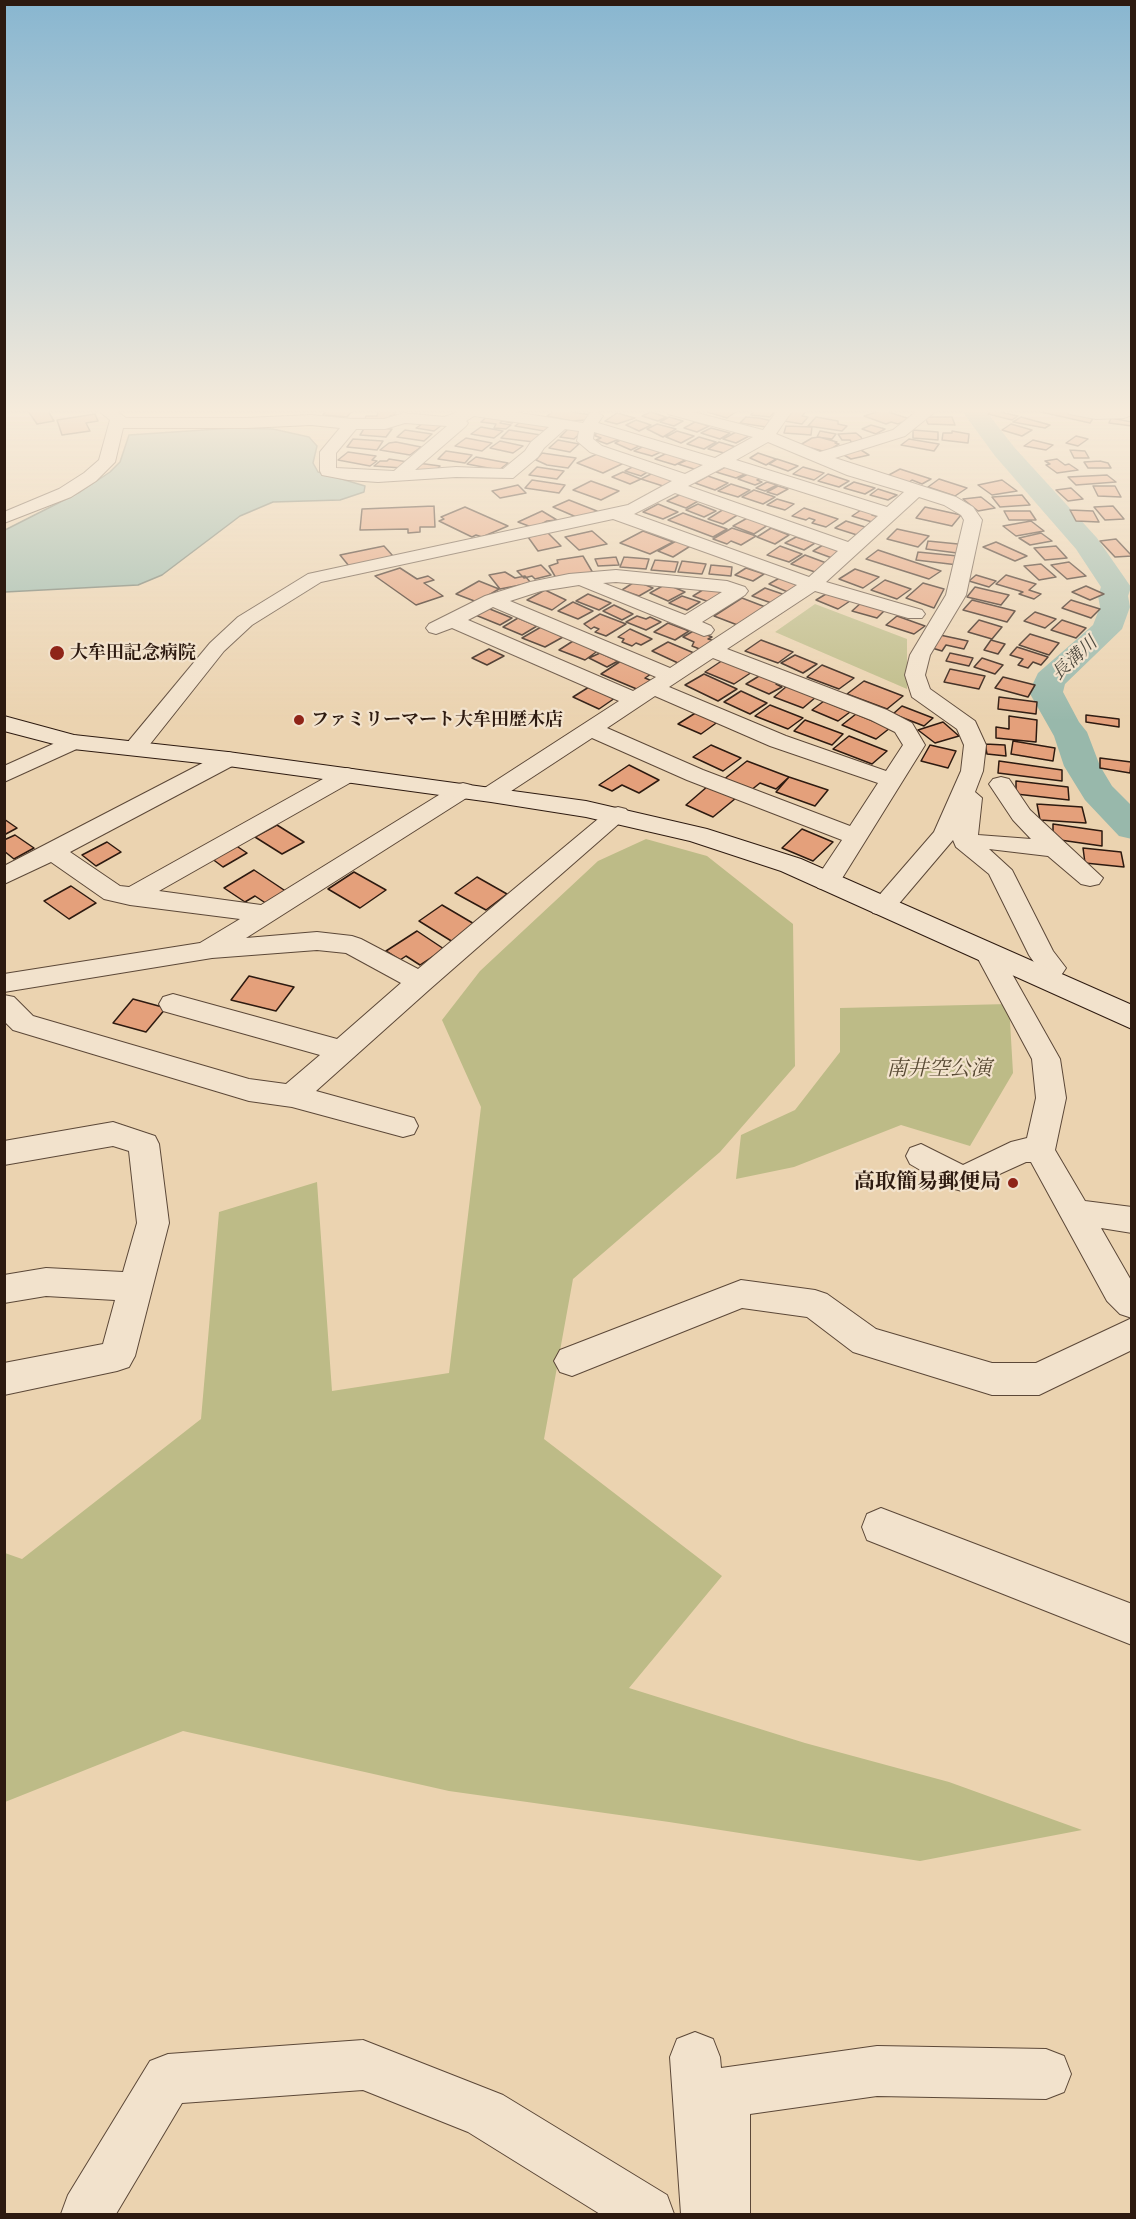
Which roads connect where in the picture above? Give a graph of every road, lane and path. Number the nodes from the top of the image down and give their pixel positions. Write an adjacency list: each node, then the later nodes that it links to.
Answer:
1 (890, 514): 6 (street)
2 (613, 515): 17 (street)
3 (618, 515): 8 (street)
4 (761, 515): 6 (street)
5 (969, 515): 19 (street)
6 (851, 549): 8 (street)
7 (579, 580): 9 (street); 11 (street); 11 (street)
8 (812, 584): 10 (street); 12 (street)
9 (492, 600): 13 (street); 13 (street)
10 (915, 614)
11 (686, 623): 12 (street)
12 (720, 645): 13 (street); 22 (street)
13 (653, 688): 15 (street); 22 (street)
14 (4, 723): 16 (street)
15 (590, 729): 25 (street); 27 (street)
16 (73, 742): 17 (street); 20 (street)
17 (135, 748): 18 (street)
18 (228, 759): 21 (street); 30 (street)
19 (972, 771): 28 (street); 35 (street)
20 (4, 775)
21 (347, 775): 24 (street); 34 (street)
22 (891, 780): 27 (street)
23 (1001, 784): 29 (street)
24 (463, 790): 25 (street); 36 (street)
25 (491, 794): 26 (street)
26 (618, 814): 33 (street); 40 (street)
27 (856, 837): 33 (street)
28 (965, 842): 29 (street); 39 (street)
29 (1055, 849): 32 (street)
30 (52, 851): 31 (street); 34 (street)
31 (4, 876)
32 (1090, 878)
33 (827, 882): 35 (street)
34 (130, 897): 36 (street)
35 (882, 907): 38 (street)
36 (266, 914): 37 (street)
37 (207, 951): 40 (street); 41 (street)
38 (989, 955): 44 (street); 48 (street)
39 (1052, 968)
40 (420, 982): 45 (street)
41 (4, 983)
42 (4, 1004): 46 (street)
43 (173, 1004): 45 (street)
44 (1131, 1018)
45 (342, 1051): 46 (street)
46 (292, 1096): 47 (street)
47 (403, 1125)
48 (1040, 1150): 50 (street); 51 (street)
49 (4, 1153): 53 (street)
50 (921, 1156)
51 (1075, 1212): 52 (street); 55 (street)
52 (1131, 1220)
53 (135, 1287): 54 (street); 58 (street)
54 (4, 1289)
55 (1131, 1304)
56 (1131, 1333): 57 (street)
57 (572, 1361)
58 (4, 1379)
59 (881, 1527): 60 (street)
60 (1131, 1625)
61 (695, 2057): 65 (street)
62 (1046, 2074): 66 (street)
63 (87, 2214): 64 (street)
64 (648, 2214)
65 (706, 2214)
66 (723, 2214)

